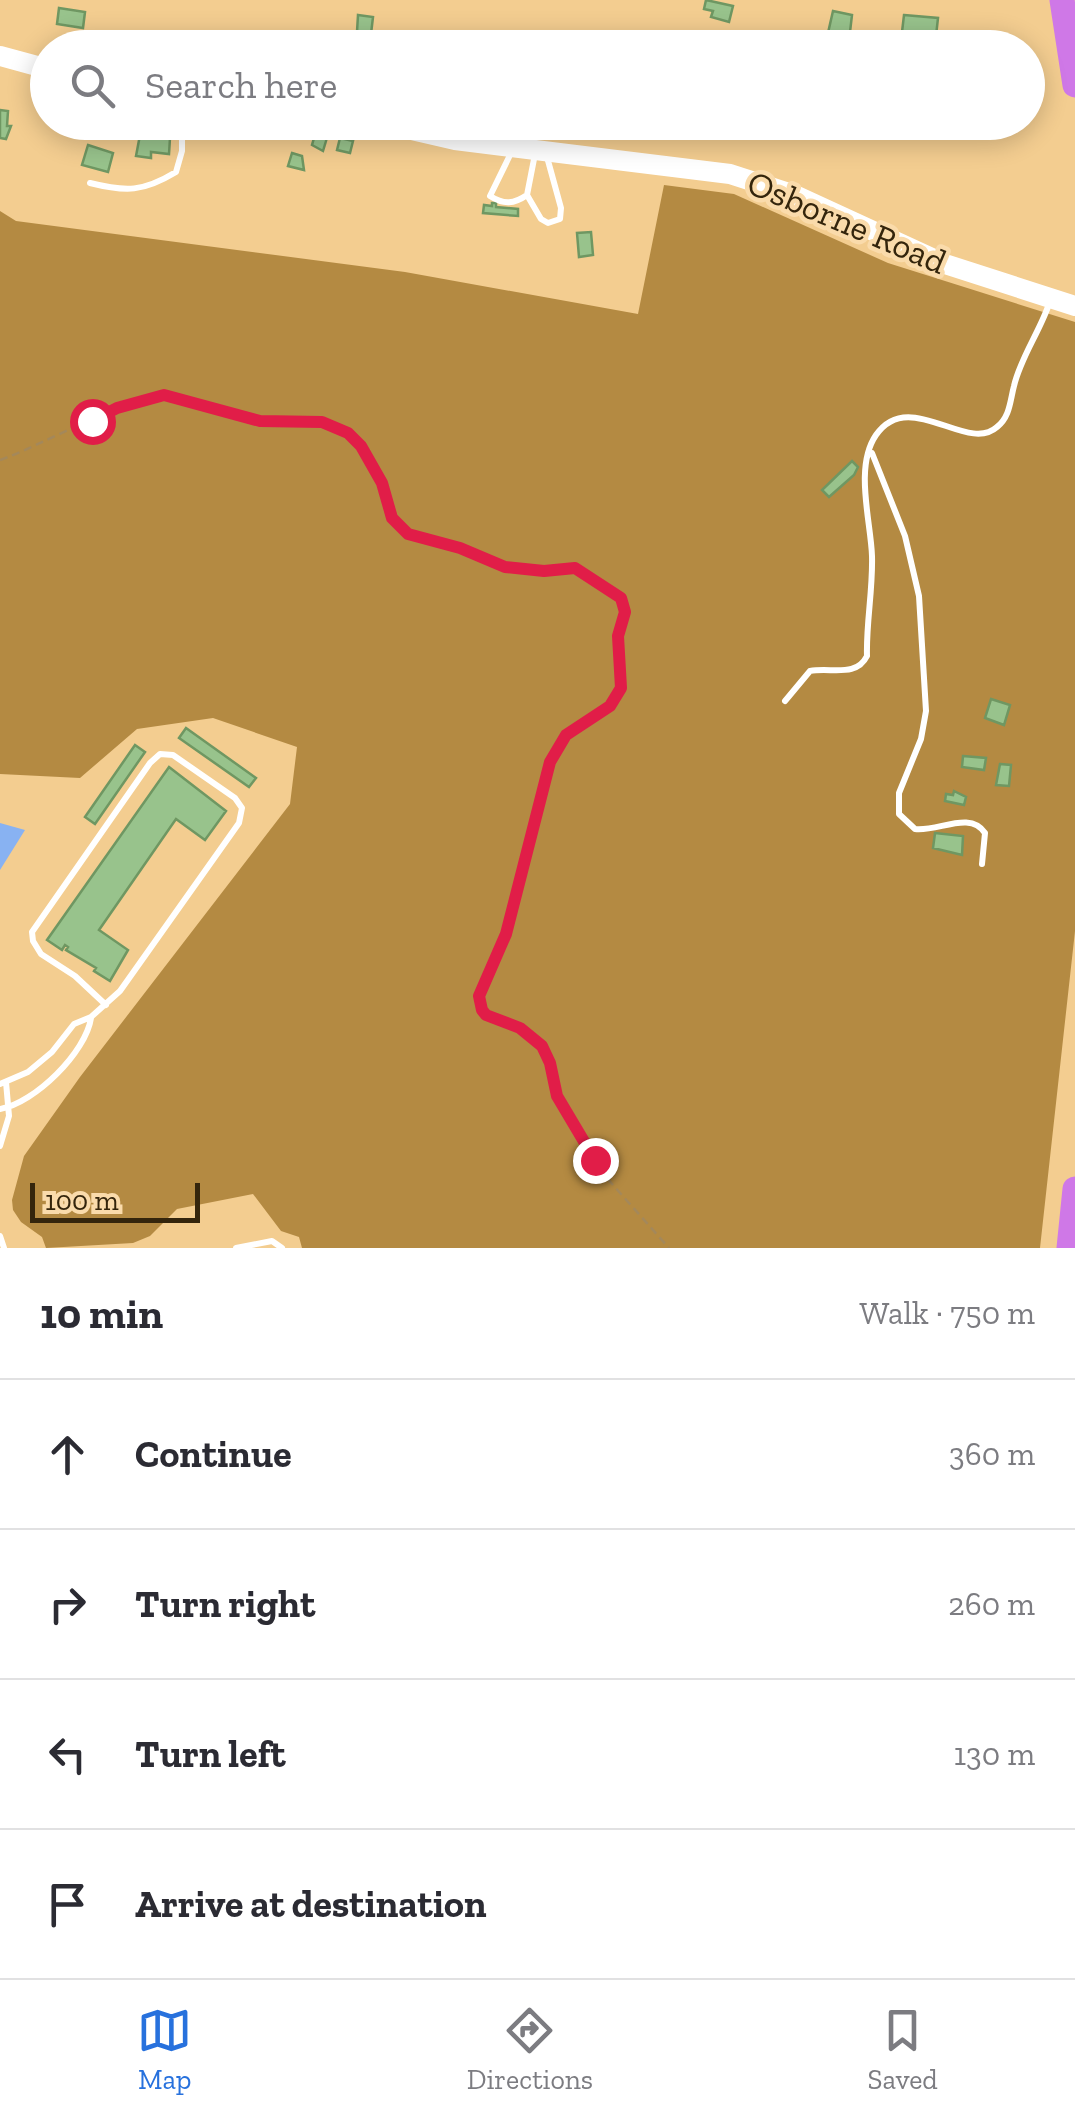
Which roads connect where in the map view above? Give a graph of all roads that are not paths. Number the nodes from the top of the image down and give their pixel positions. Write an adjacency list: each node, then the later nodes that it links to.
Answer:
1 (1062, 0): 4 (highway)
2 (0, 56): 3 (street)
3 (30, 64)
4 (1075, 85)
5 (182, 140): 9 (lane)
6 (455, 140): 7 (street, Osborne Road)
7 (514, 147): 8 (street, Osborne Road); 10 (lane)
8 (541, 150): 10 (lane); 10 (lane); 11 (street, Osborne Road)
9 (90, 183)
10 (528, 194)
11 (1051, 300): 12 (street, Osborne Road); 13 (lane)
12 (1075, 306)
13 (870, 449): 14 (lane); 15 (lane)
14 (785, 701)
15 (982, 864)
16 (106, 1005): 16 (lane); 17 (lane)
17 (92, 1017): 18 (lane); 19 (lane)
18 (3, 1083): 19 (lane)
19 (5, 1108): 20 (lane)
20 (0, 1146)
21 (1075, 1189): 26 (highway)
22 (0, 1236): 23 (lane)
23 (4, 1248)
24 (236, 1248): 25 (lane)
25 (282, 1248)
26 (1069, 1248)

